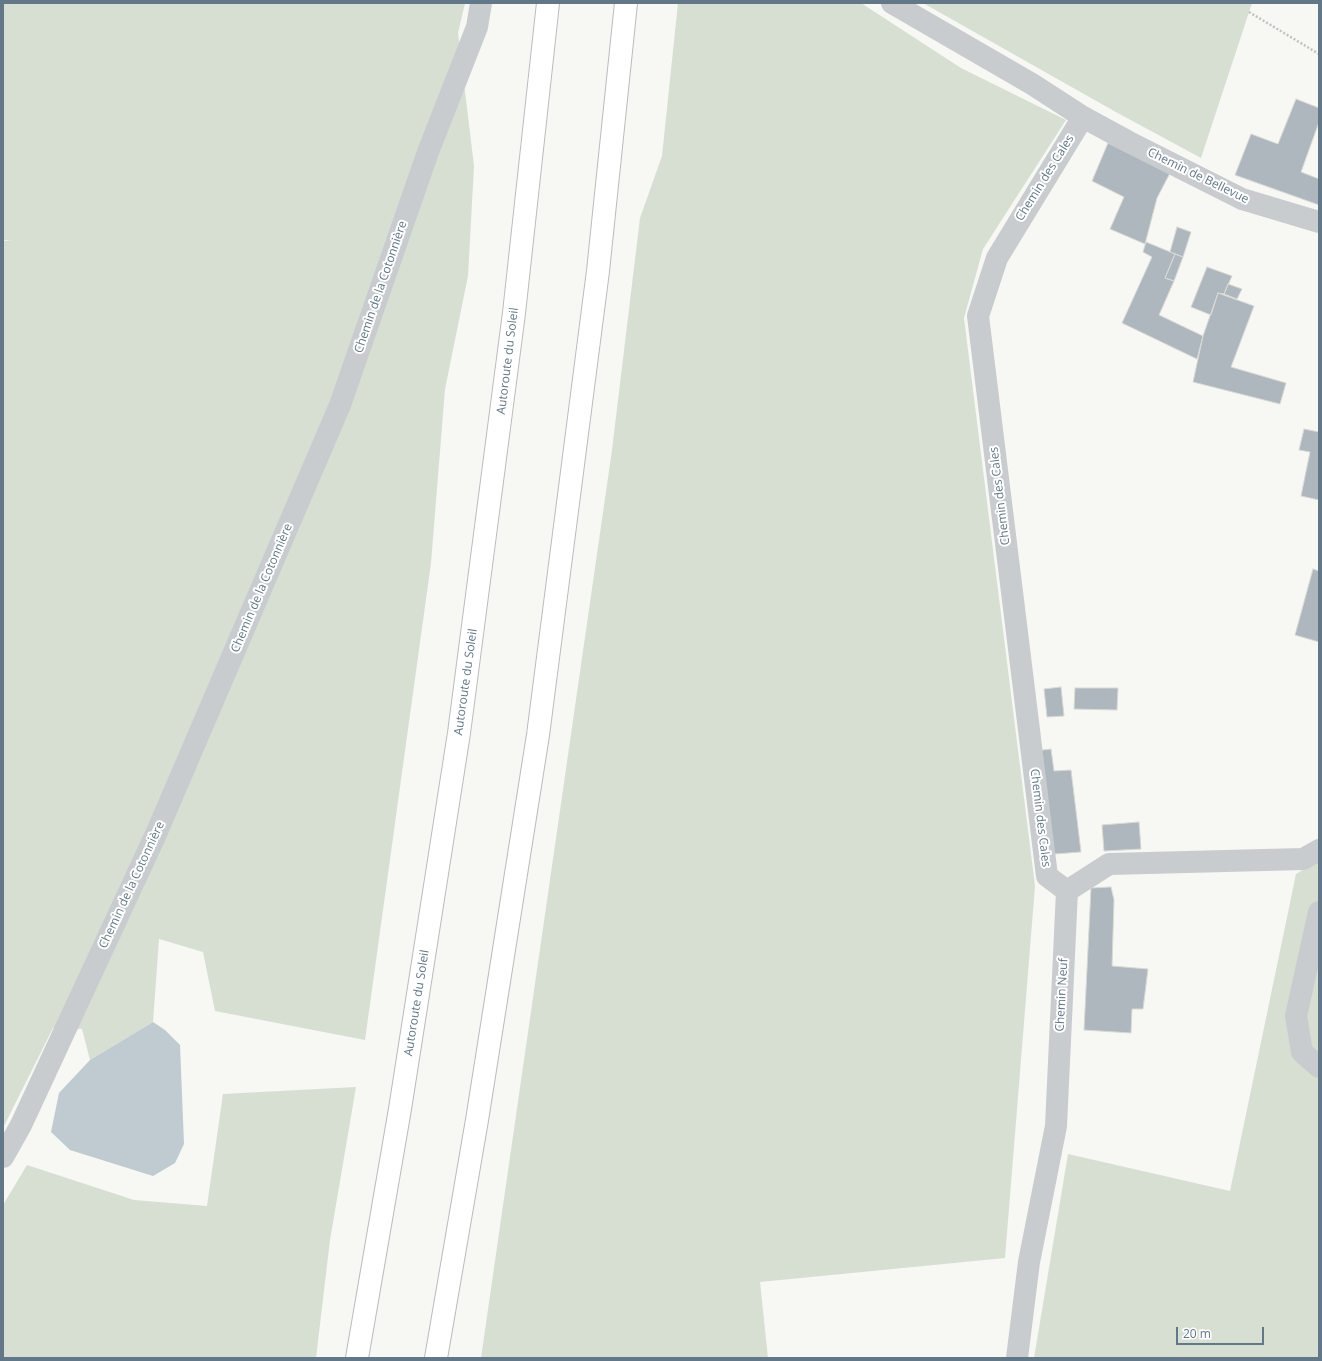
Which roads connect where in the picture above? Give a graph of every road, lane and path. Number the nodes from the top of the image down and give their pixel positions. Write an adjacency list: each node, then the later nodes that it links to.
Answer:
1 (481, 3): 13 (street, Chemin de la Cotonnière)
2 (548, 3): 14 (highway, Autoroute du Soleil)
3 (626, 3): 15 (highway)
4 (892, 3): 7 (street, Chemin de Bellevue)
5 (1249, 12): 6 (path)
6 (1319, 54)
7 (1083, 117): 8 (street, Chemin de Bellevue); 10 (street, Chemin des Cales)
8 (1319, 222)
9 (1319, 850): 10 (street)
10 (1067, 891): 16 (street, Chemin Neuf)
11 (1319, 912): 12 (street)
12 (1319, 1067)
13 (3, 1157)
14 (357, 1358)
15 (436, 1358)
16 (1017, 1358)

